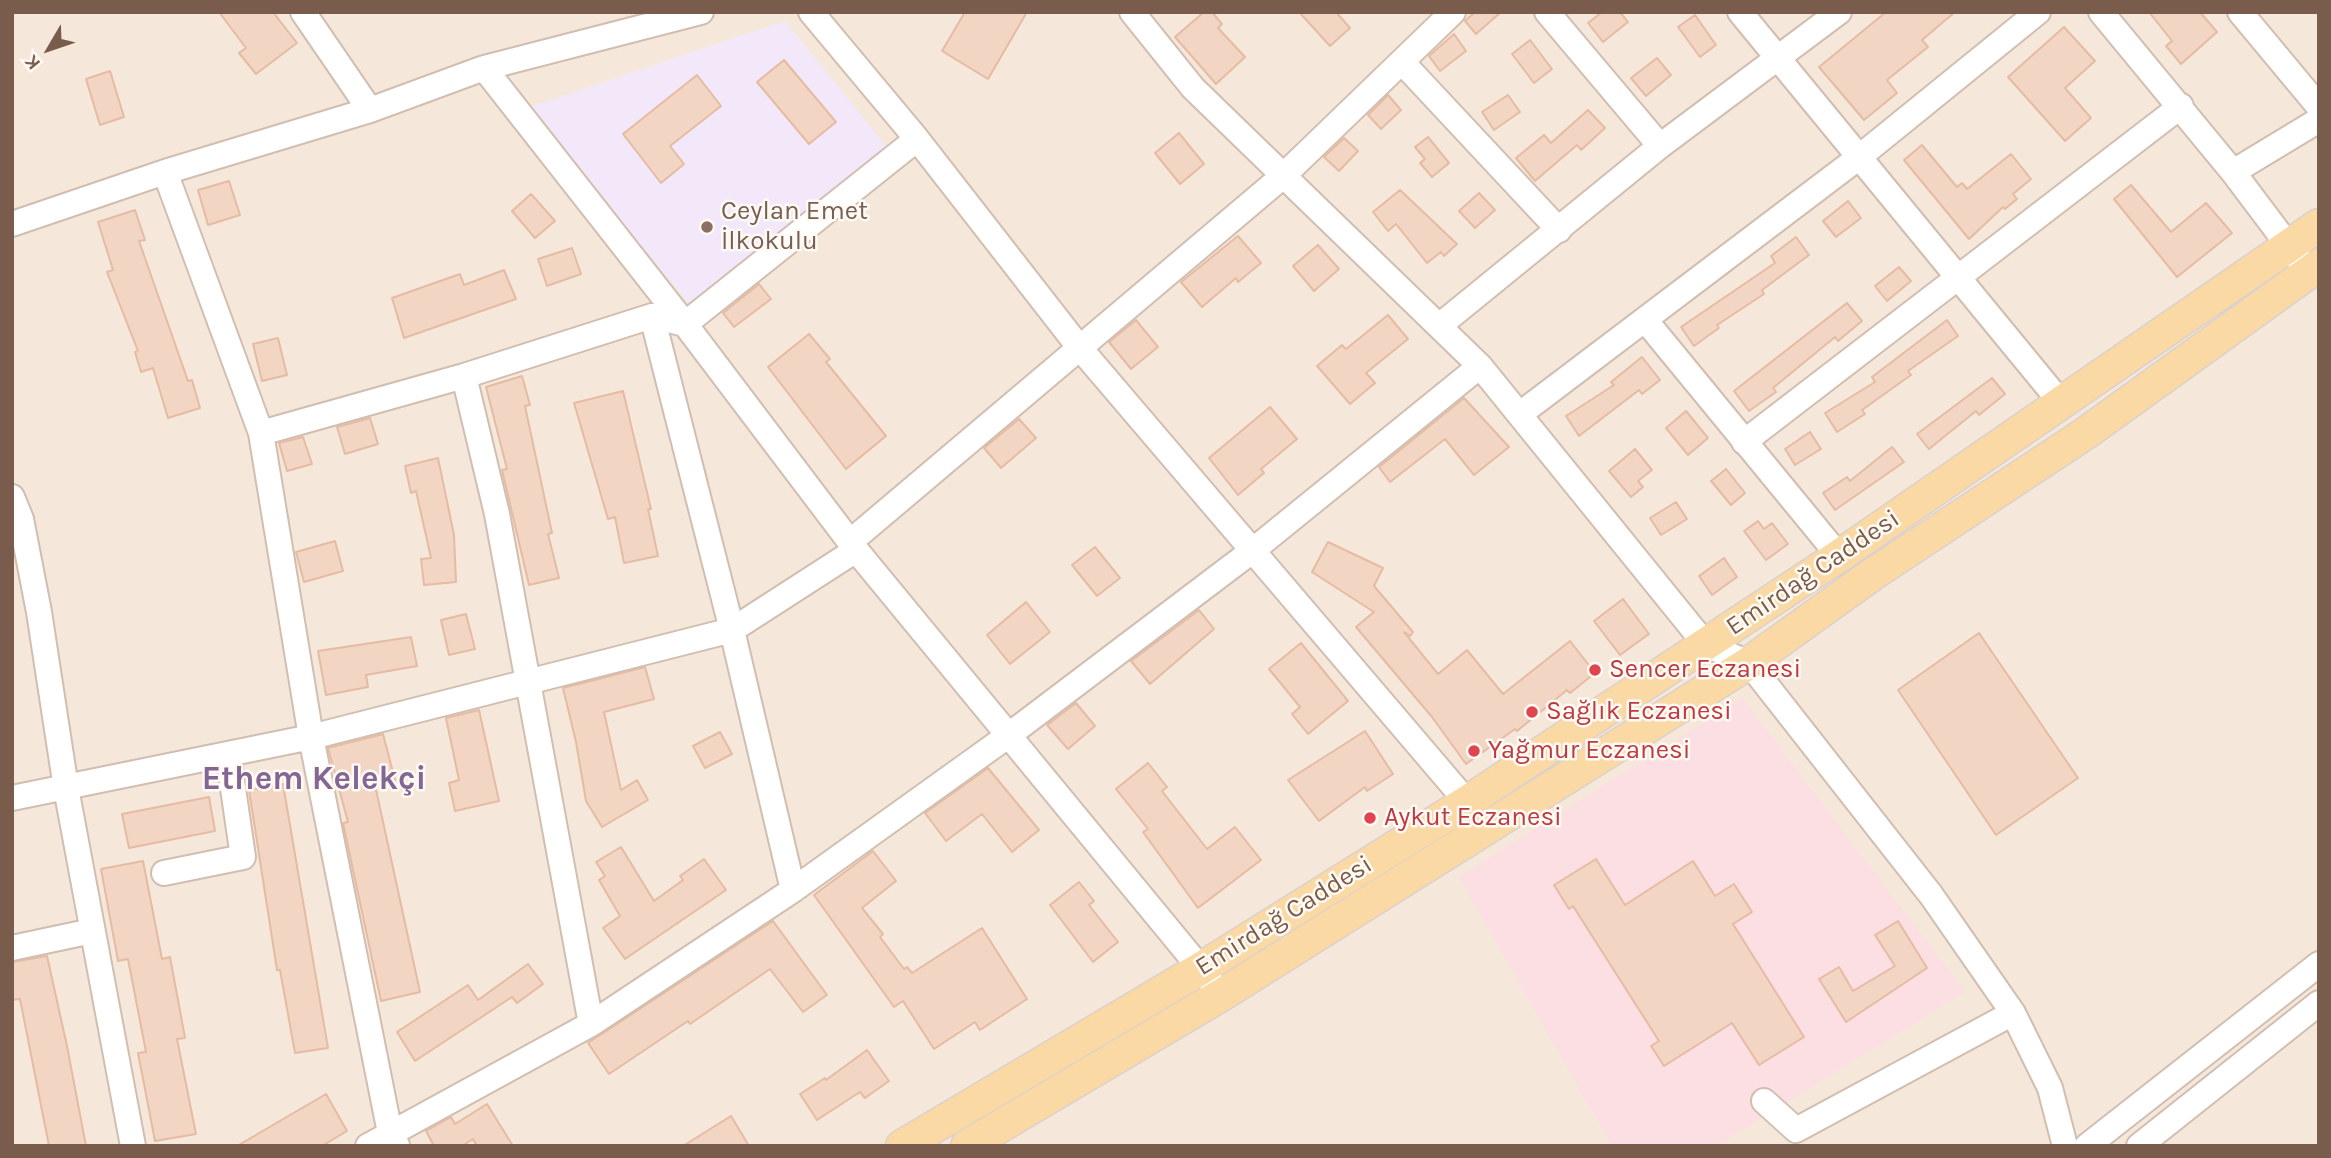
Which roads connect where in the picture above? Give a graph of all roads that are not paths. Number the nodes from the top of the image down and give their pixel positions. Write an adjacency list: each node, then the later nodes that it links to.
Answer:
1 (303, 12): 17 (street)
2 (701, 12): 14 (street)
3 (811, 12): 19 (street)
4 (1132, 12): 24 (street)
5 (1453, 12): 13 (street)
6 (1547, 12): 20 (street)
7 (1740, 12): 12 (street)
8 (1839, 12): 12 (street)
9 (2038, 12): 21 (street)
10 (2101, 12): 15 (street)
11 (2240, 12): 16 (street)
12 (1779, 59): 20 (street); 21 (street)
13 (1402, 62): 24 (street); 27 (street)
14 (484, 68): 17 (street); 33 (street)
15 (2181, 106): 23 (street); 30 (street)
16 (2319, 107)
17 (370, 110): 22 (street)
18 (2319, 120): 23 (street)
19 (917, 139): 33 (street); 35 (street)
20 (1660, 146): 27 (street)
21 (1858, 158): 30 (street); 32 (street)
22 (165, 172): 25 (street); 40 (street)
23 (2233, 172): 28 (street)
24 (1283, 176): 34 (street); 35 (street)
25 (12, 224)
26 (2319, 225): 28 (main road, Emirdağ Caddesi)
27 (1559, 229): 34 (street)
28 (2290, 246): 29 (street); 38 (main road, Emirdağ Caddesi)
29 (2313, 269): 48 (main road, Emirdağ Caddesi)
30 (1956, 279): 38 (street); 41 (street)
31 (652, 316): 33 (street); 37 (street); 46 (street)
32 (1646, 321): 39 (street); 41 (street)
33 (685, 324): 43 (street)
34 (1439, 326): 36 (street)
35 (1079, 347): 43 (street); 44 (street)
36 (1480, 366): 39 (street); 44 (street)
37 (464, 376): 40 (street); 49 (street)
38 (2062, 404): 45 (main road, Emirdağ Caddesi)
39 (1520, 414): 47 (street)
40 (261, 433): 51 (street)
41 (1744, 442): 45 (street)
42 (12, 497): 53 (street)
43 (853, 546): 46 (street); 50 (street)
44 (1252, 551): 50 (street); 55 (street)
45 (1839, 556): 47 (main road, Emirdağ Caddesi)
46 (732, 630): 49 (street); 57 (street)
47 (1706, 645): 48 (street); 55 (main road, Emirdağ Caddesi)
48 (1749, 663): 62 (main road, Emirdağ Caddesi); 64 (street)
49 (528, 682): 51 (street); 65 (street)
50 (1009, 735): 57 (street); 61 (street)
51 (311, 737): 52 (street); 67 (street)
52 (228, 754): 53 (street); 56 (street)
53 (66, 788): 54 (street); 58 (street)
54 (12, 797)
55 (1467, 802): 61 (main road, Emirdağ Caddesi)
56 (164, 873)
57 (793, 890): 65 (street)
58 (92, 931): 59 (street); 68 (street)
59 (12, 948)
60 (2319, 964): 73 (street)
61 (1200, 969): 62 (street); 70 (main road, Emirdağ Caddesi)
62 (1223, 993): 71 (main road, Emirdağ Caddesi)
63 (2319, 1003): 74 (street)
64 (2013, 1013): 66 (street); 72 (street)
65 (591, 1024): 67 (street)
66 (1764, 1101)
67 (394, 1139): 69 (street)
68 (134, 1146)
69 (368, 1146)
70 (902, 1146)
71 (967, 1146)
72 (2065, 1146)
73 (2087, 1146)
74 (2139, 1146)

